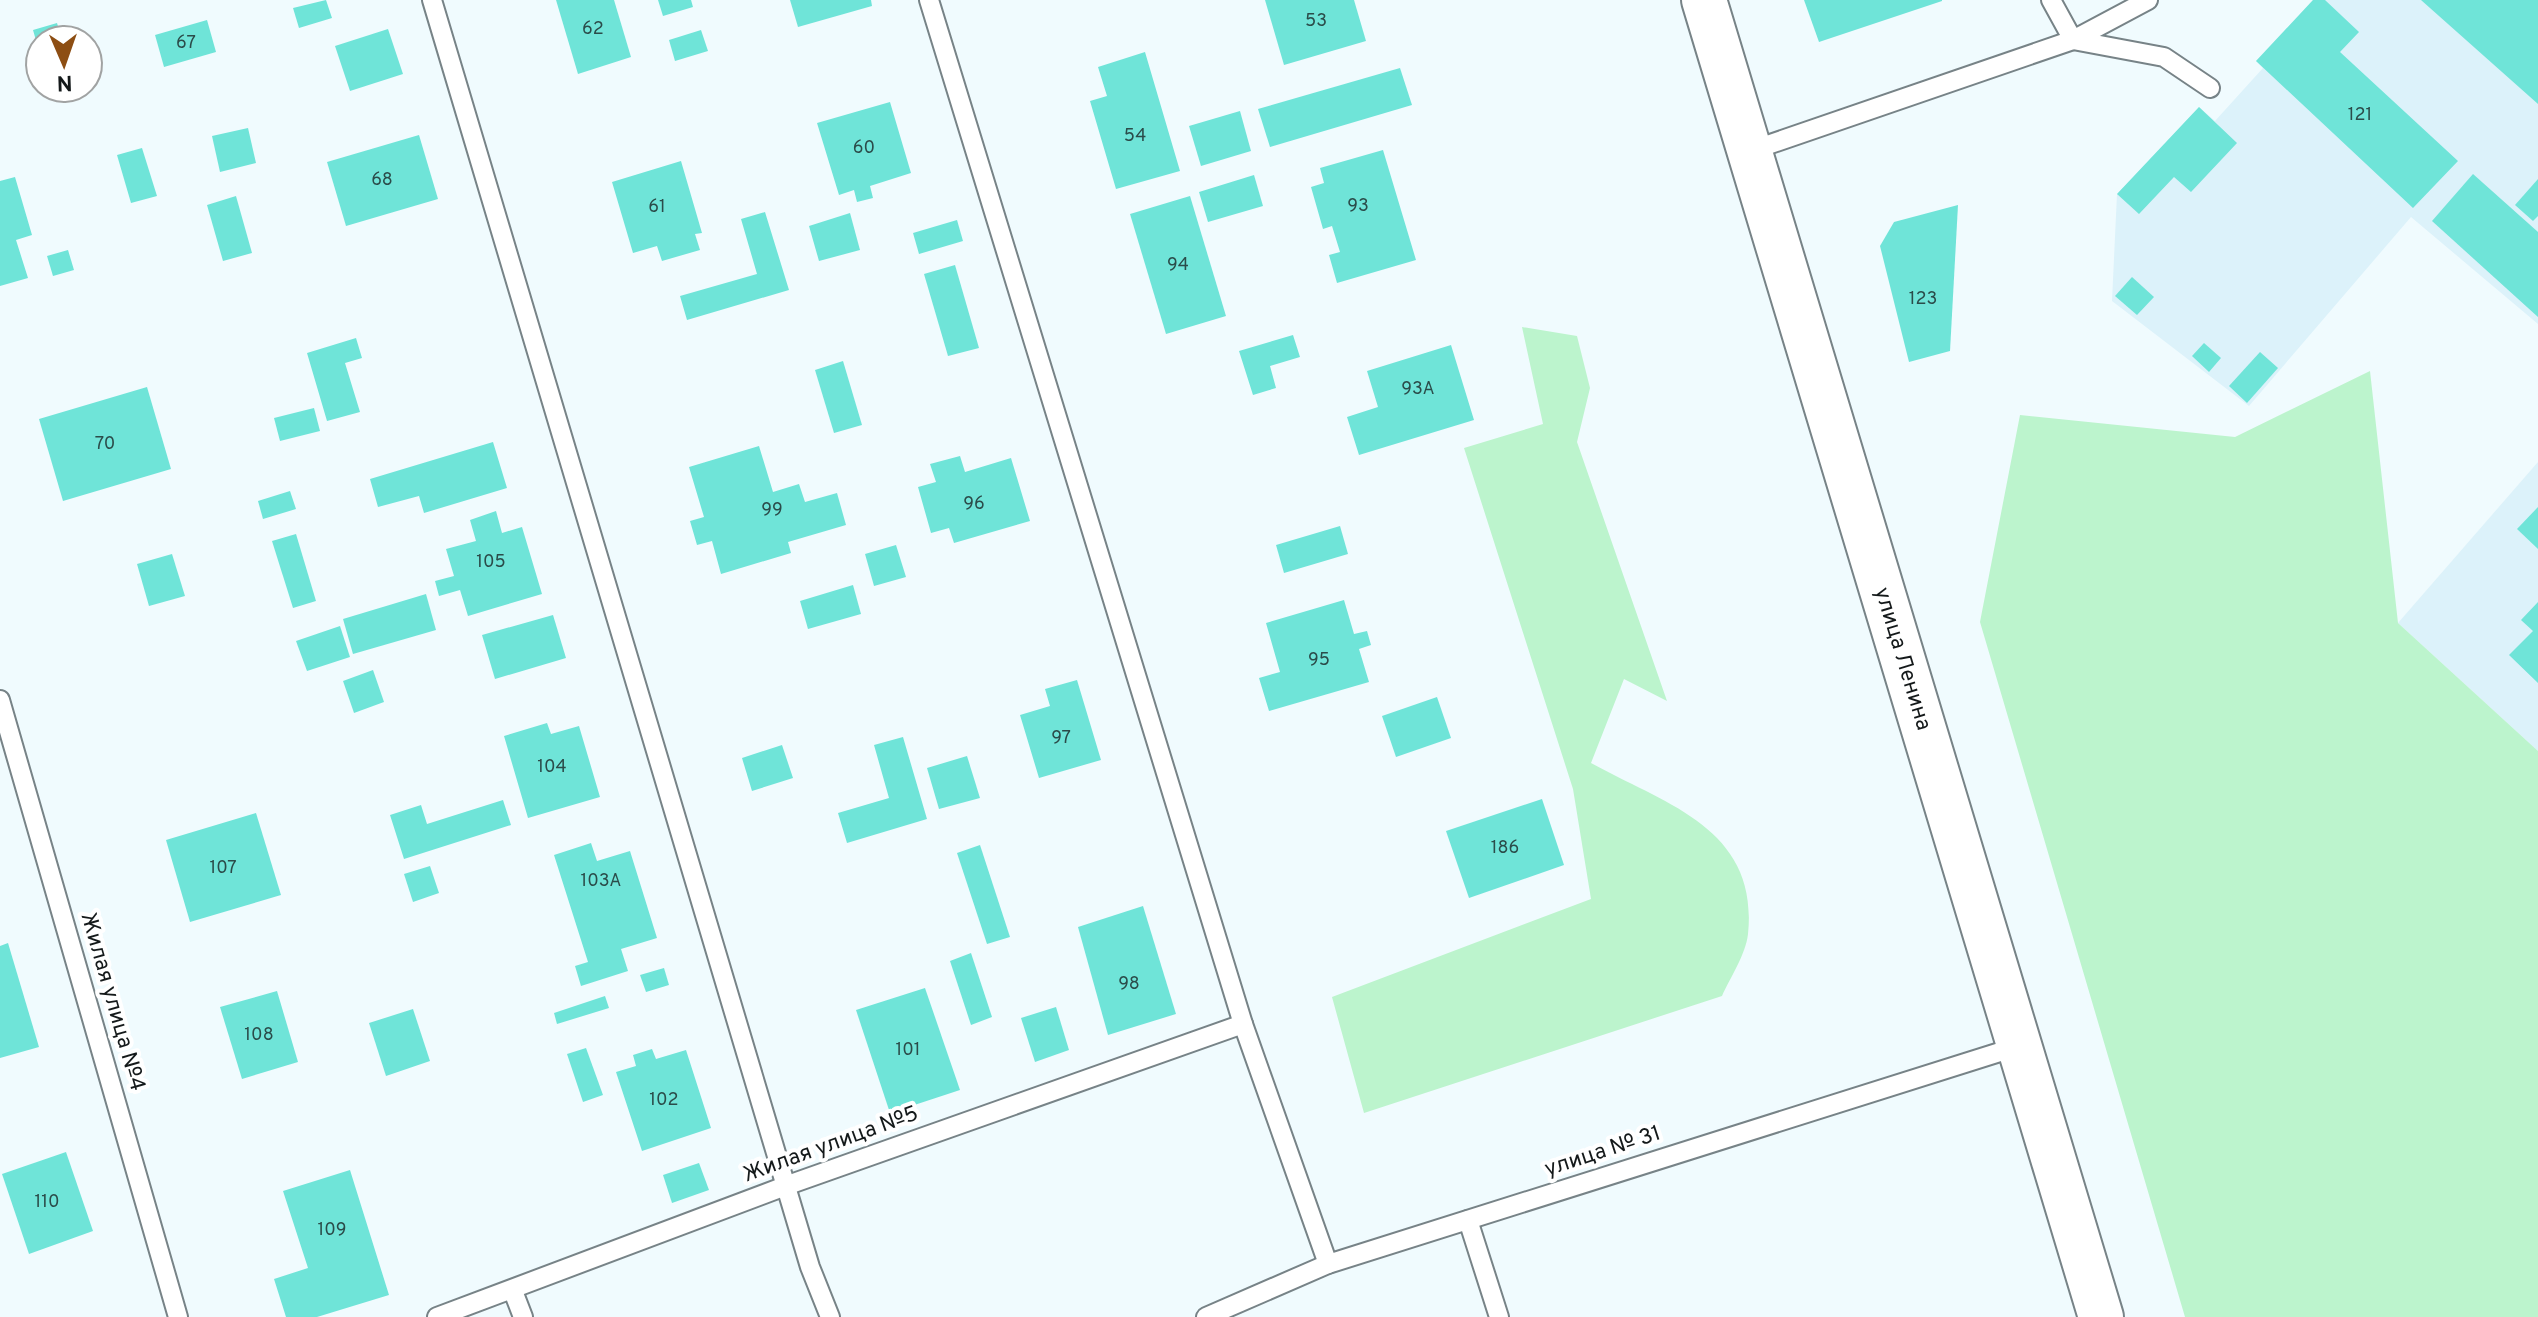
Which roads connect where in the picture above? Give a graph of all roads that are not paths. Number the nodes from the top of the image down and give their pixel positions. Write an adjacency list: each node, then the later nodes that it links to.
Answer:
1 (432, 0): 12 (lane)
2 (929, 0): 10 (lane)
3 (1704, 0): 8 (street, улица Ленина)
4 (2051, 0): 6 (lane)
5 (2148, 0): 6 (lane)
6 (2073, 40): 7 (lane); 8 (lane)
7 (2210, 88)
8 (1750, 151): 11 (street, улица Ленина)
9 (0, 700): 16 (lane, Жилая улица №4)
10 (1243, 1024): 12 (lane, Жилая улица №5); 14 (lane)
11 (2019, 1046): 13 (lane, улица № 31); 22 (street, улица Ленина)
12 (788, 1185): 15 (lane, Жилая улица №5); 19 (lane)
13 (1468, 1220): 14 (lane, улица № 31); 21 (lane)
14 (1328, 1264): 20 (lane, улица № 31)
15 (513, 1291): 17 (lane, Жилая улица №5); 18 (lane)
16 (178, 1317)
17 (437, 1317)
18 (523, 1317)
19 (830, 1317)
20 (1206, 1317)
21 (1499, 1317)
22 (2101, 1317)

